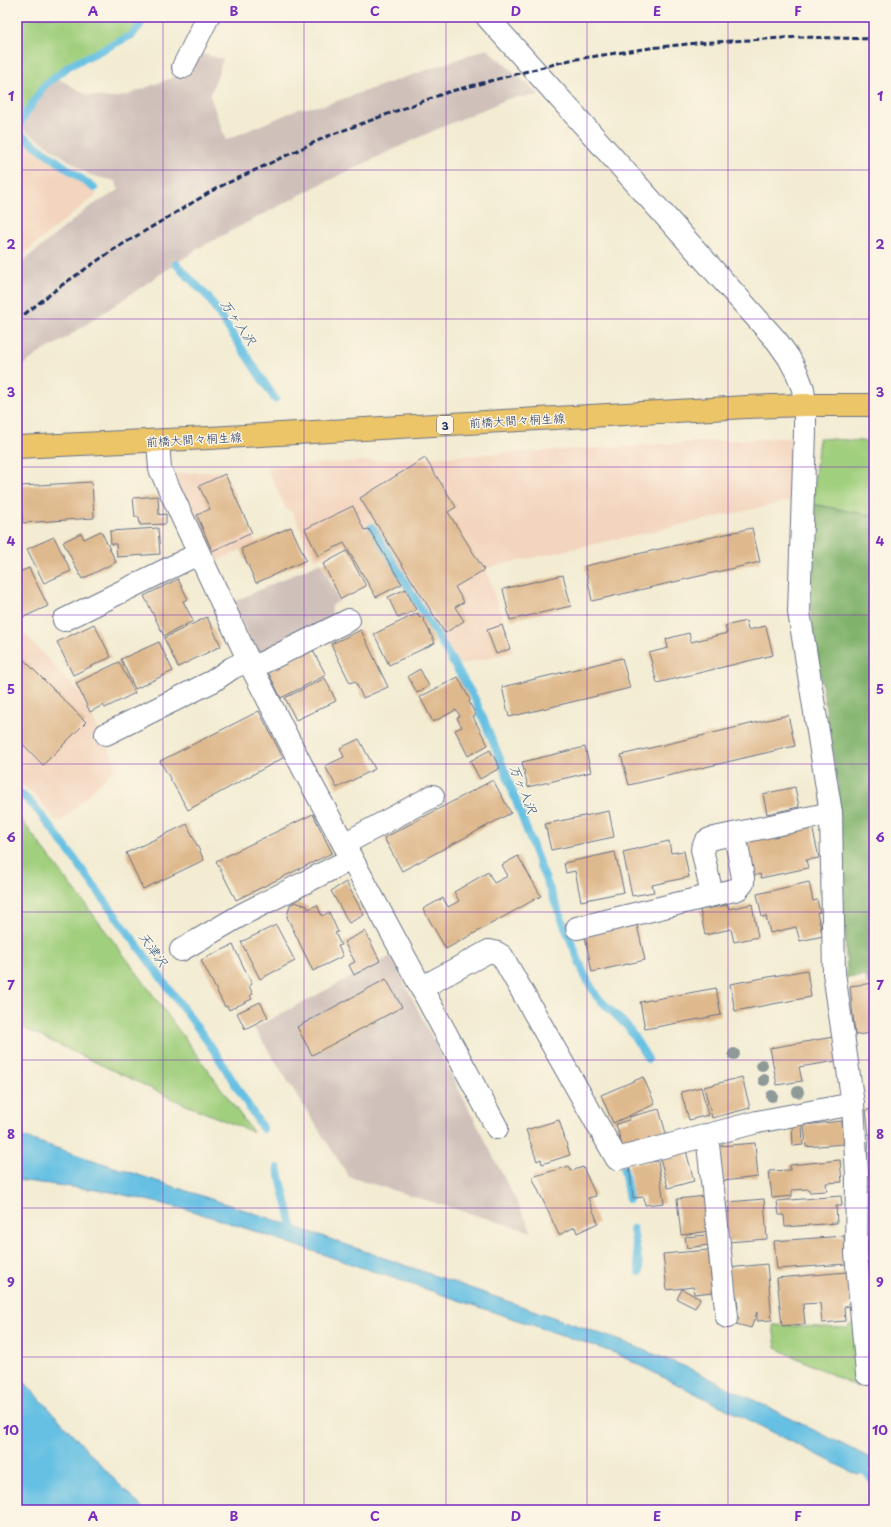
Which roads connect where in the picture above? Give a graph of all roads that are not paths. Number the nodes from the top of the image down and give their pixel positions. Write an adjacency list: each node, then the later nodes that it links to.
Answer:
1 (208, 17): 3 (street)
2 (487, 17): 4 (street)
3 (183, 67)
4 (805, 405): 5 (main road, 前橋大間々桐生線 / 3); 6 (main road, 前橋大間々桐生線 / 3); 14 (street)
5 (874, 406)
6 (158, 441): 7 (main road, 前橋大間々桐生線 / 3); 8 (street)
7 (17, 447)
8 (198, 554): 9 (street); 11 (street)
9 (64, 620)
10 (349, 620): 11 (street)
11 (251, 664): 12 (street); 16 (street)
12 (106, 734)
13 (433, 796): 16 (street)
14 (831, 813): 15 (street); 21 (street)
15 (735, 834): 17 (street); 17 (street)
16 (348, 852): 19 (street); 20 (street)
17 (712, 895): 18 (street)
18 (577, 928)
19 (181, 950)
20 (421, 988): 22 (street); 23 (street)
21 (853, 1104): 23 (street); 25 (street)
22 (497, 1128)
23 (707, 1134): 24 (street)
24 (727, 1316)
25 (867, 1374)

